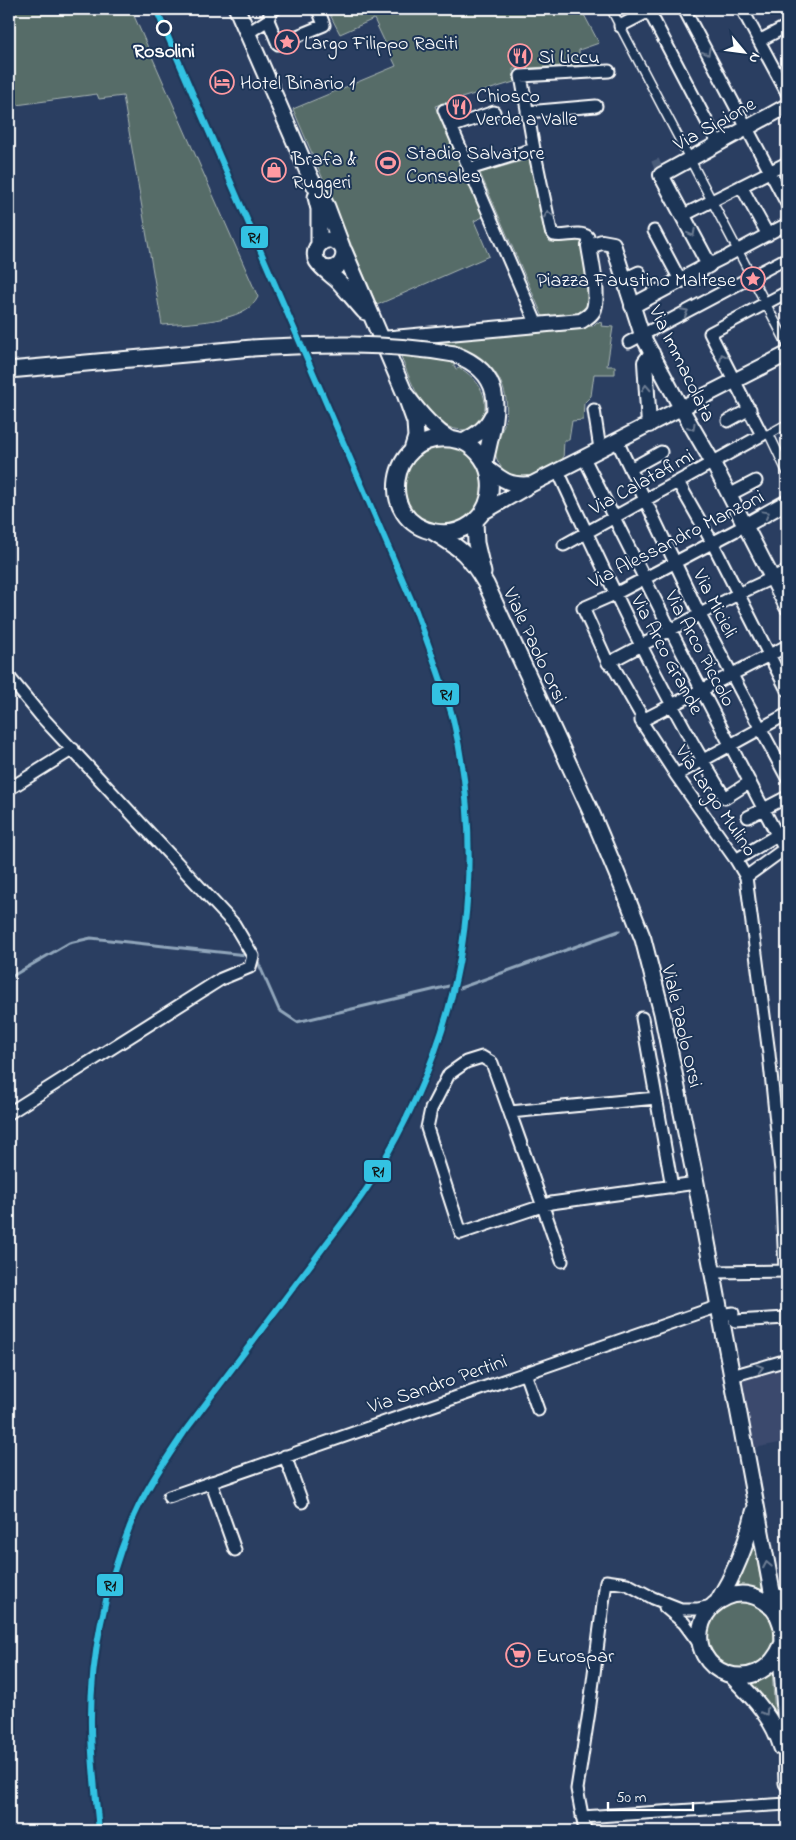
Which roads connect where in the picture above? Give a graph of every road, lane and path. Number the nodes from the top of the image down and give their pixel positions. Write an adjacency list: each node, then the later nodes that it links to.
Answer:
1 (237, 9): 11 (main road)
2 (276, 9): 8 (street)
3 (318, 9): 8 (street)
4 (611, 9): 9 (street)
5 (684, 9): 21 (street, one-way to 21)
6 (742, 9): 12 (street)
7 (650, 10): 9 (street); 22 (street)
8 (268, 20): 11 (street)
9 (620, 26): 24 (street)
10 (787, 26): 12 (street)
11 (248, 33): 28 (main road)
12 (759, 41): 14 (street)
13 (609, 71): 19 (street)
14 (787, 93)
15 (596, 106): 19 (street)
16 (787, 106): 21 (street, Via Sipione)
17 (444, 110): 20 (street)
18 (494, 112): 20 (street)
19 (527, 112): 23 (street)
20 (451, 127): 26 (street)
21 (747, 128): 22 (street, Via Sipione); 27 (street)
22 (718, 143): 24 (street, Via Sipione)
23 (534, 149): 26 (street); 37 (street, one-way to 23)
24 (690, 159): 30 (street); 32 (street, Via Sipione)
25 (787, 163): 27 (street)
26 (470, 169): 51 (street)
27 (770, 172): 29 (street); 31 (street)
28 (311, 179): 36 (main road); 38 (main road)
29 (741, 186): 30 (street); 35 (street)
30 (711, 200): 32 (street); 39 (street)
31 (787, 204)
32 (682, 216): 41 (street, one-way to 41)
33 (787, 224): 35 (street)
34 (654, 231): 46 (street)
35 (768, 235): 39 (street)
36 (319, 245): 38 (main road); 42 (main road)
37 (589, 246): 45 (street, Via Immacolata); 51 (street)
38 (343, 249): 42 (main road); 50 (main road)
39 (730, 254): 41 (street); 44 (street)
40 (787, 258): 44 (street)
41 (709, 265): 46 (street)
42 (324, 268): 50 (main road)
43 (639, 272): 45 (street)
44 (752, 277): 48 (street); 52 (street, one-way to 44)
45 (624, 279): 49 (street, Via Immacolata)
46 (680, 280): 49 (street)
47 (787, 292): 48 (street)
48 (767, 304): 55 (street); 59 (street, one-way to 48)
49 (632, 306): 52 (street, Via Immacolata)
50 (375, 324): 53 (main road)
51 (537, 325): 53 (street)
52 (642, 335): 54 (street); 56 (street, Via Immacolata)
53 (382, 339): 60 (main road)
54 (629, 342)
55 (787, 344)
56 (652, 353): 62 (street, Via Immacolata); 67 (street, one-way to 56)
57 (787, 354): 59 (street)
58 (9, 370): 61 (main road, bridge)
59 (735, 380): 62 (street); 63 (street)
60 (405, 394): 69 (main road); 72 (main road)
61 (495, 407): 69 (main road); 76 (main road)
62 (681, 408): 67 (street); 75 (street, Via Immacolata, one-way to 75)
63 (750, 409): 65 (street); 68 (street)
64 (594, 410): 71 (street)
65 (728, 421)
66 (787, 424): 68 (street)
67 (649, 425): 70 (street)
68 (766, 434): 75 (street, Via Calatafimi); 79 (street)
69 (456, 440): 72 (main road); 76 (main road)
70 (616, 441): 71 (street); 77 (street, Via Micieli)
71 (600, 449): 74 (street)
72 (412, 450): 89 (main road)
73 (661, 452): 77 (street)
74 (584, 458): 78 (street); 87 (street, Via Arco Piccolo)
75 (713, 463): 81 (street, Via Calatafimi); 83 (street, Via Immacolata)
76 (486, 465): 82 (street); 86 (main road)
77 (630, 469): 84 (street, Via Micieli)
78 (558, 471): 82 (street); 90 (street, Via Arco Grande)
79 (787, 472)
80 (756, 481): 83 (street)
81 (678, 482): 84 (street, Via Calatafimi); 91 (street)
82 (532, 484): 86 (street)
83 (729, 495): 88 (street, Via Immacolata)
84 (646, 500): 87 (street, Via Calatafimi); 93 (street, Via Micieli)
85 (787, 502): 88 (street, Via Alessandro Manzoni, one-way to 85)
86 (479, 517): 89 (main road); 97 (main road)
87 (615, 518): 90 (street, Via Calatafimi); 95 (street, Via Arco Piccolo)
88 (746, 525): 91 (street, Via Alessandro Manzoni); 96 (street, Via Immacolata)
89 (432, 532): 97 (main road)
90 (586, 532): 92 (street, Via Calatafimi); 98 (street, Via Arco Grande)
91 (712, 542): 93 (street, Via Alessandro Manzoni); 99 (street)
92 (564, 545)
93 (675, 563): 95 (street, Via Alessandro Manzoni); 102 (street, Via Micieli)
94 (787, 571): 96 (street)
95 (644, 578): 98 (street, Via Alessandro Manzoni); 103 (street, Via Arco Piccolo)
96 (773, 578): 99 (street); 100 (street, Via Immacolata)
97 (486, 584): 134 (main road, Viale Paolo Orsi)
98 (615, 594): 101 (street, Via Alessandro Manzoni); 104 (street, Via Arco Grande)
99 (738, 594): 102 (street); 106 (street)
100 (787, 607)
101 (584, 608): 107 (street, Via Largo Mulino)
102 (700, 615): 103 (street); 108 (street, Via Micieli)
103 (671, 631): 104 (street); 110 (street, Via Arco Piccolo)
104 (641, 646): 107 (street); 112 (street, Via Arco Grande)
105 (787, 646): 106 (street)
106 (770, 655): 108 (street); 111 (street)
107 (608, 664): 114 (street, Via Largo Mulino)
108 (731, 674): 110 (street); 115 (street, Via Micieli)
109 (9, 677): 117 (street)
110 (702, 690): 112 (street); 116 (street, Via Arco Piccolo)
111 (787, 690)
112 (673, 705): 114 (street); 118 (street, Via Arco Grande)
113 (787, 714): 115 (street)
114 (641, 721): 119 (street, Via Largo Mulino)
115 (760, 729): 116 (street); 120 (street, Via Micieli)
116 (732, 745): 118 (street); 121 (street, Via Arco Piccolo)
117 (73, 749): 122 (street); 133 (street)
118 (702, 760): 119 (street); 121 (street, Via Arco Grande)
119 (676, 775): 128 (street, Via Largo Mulino)
120 (787, 778)
121 (750, 782): 124 (street, Via Arco Piccolo)
122 (9, 789)
123 (787, 798): 124 (street)
124 (764, 809): 125 (street); 126 (street, Via Arco Piccolo)
125 (748, 817)
126 (782, 831): 127 (street, Via Arco Piccolo); 128 (street)
127 (786, 850): 129 (street)
128 (736, 860): 129 (street, Via Largo Mulino)
129 (746, 877): 138 (street, Via Largo Mulino)
130 (642, 1018): 131 (street)
131 (656, 1098): 132 (street); 135 (street)
132 (510, 1112): 136 (street); 136 (street)
133 (9, 1113)
134 (696, 1183): 135 (street); 139 (main road, Viale Paolo Orsi)
135 (672, 1187): 136 (street)
136 (542, 1206): 137 (street)
137 (562, 1262)
138 (786, 1271): 139 (street)
139 (712, 1272): 140 (main road, Viale Paolo Orsi)
140 (727, 1314): 141 (street, Via Sandro Pertini); 143 (street, Via Sandro Pertini); 144 (main road, Viale Paolo Orsi)
141 (787, 1318)
142 (787, 1360): 144 (street, one-way to 142)
143 (525, 1373): 145 (street); 146 (street, Via Sandro Pertini)
144 (732, 1376): 150 (main road, Viale Paolo Orsi)
145 (538, 1410)
146 (286, 1456): 147 (street, Via Sandro Pertini); 149 (street)
147 (211, 1482): 148 (street, Via Sandro Pertini); 151 (street)
148 (169, 1497)
149 (302, 1502)
150 (756, 1503): 153 (main road); 154 (main road, Viale Paolo Orsi, one-way to 150)
151 (236, 1550)
152 (653, 1598): 153 (street); 156 (street); 161 (street)
153 (715, 1604): 154 (main road); 156 (main road)
154 (778, 1604): 155 (main road)
155 (782, 1640): 157 (main road); 158 (main road)
156 (701, 1646): 157 (main road)
157 (732, 1676): 158 (main road, one-way to 158)
158 (786, 1762): 159 (main road)
159 (787, 1783)
160 (787, 1804): 161 (street)
161 (582, 1817): 162 (street)
162 (585, 1831)

